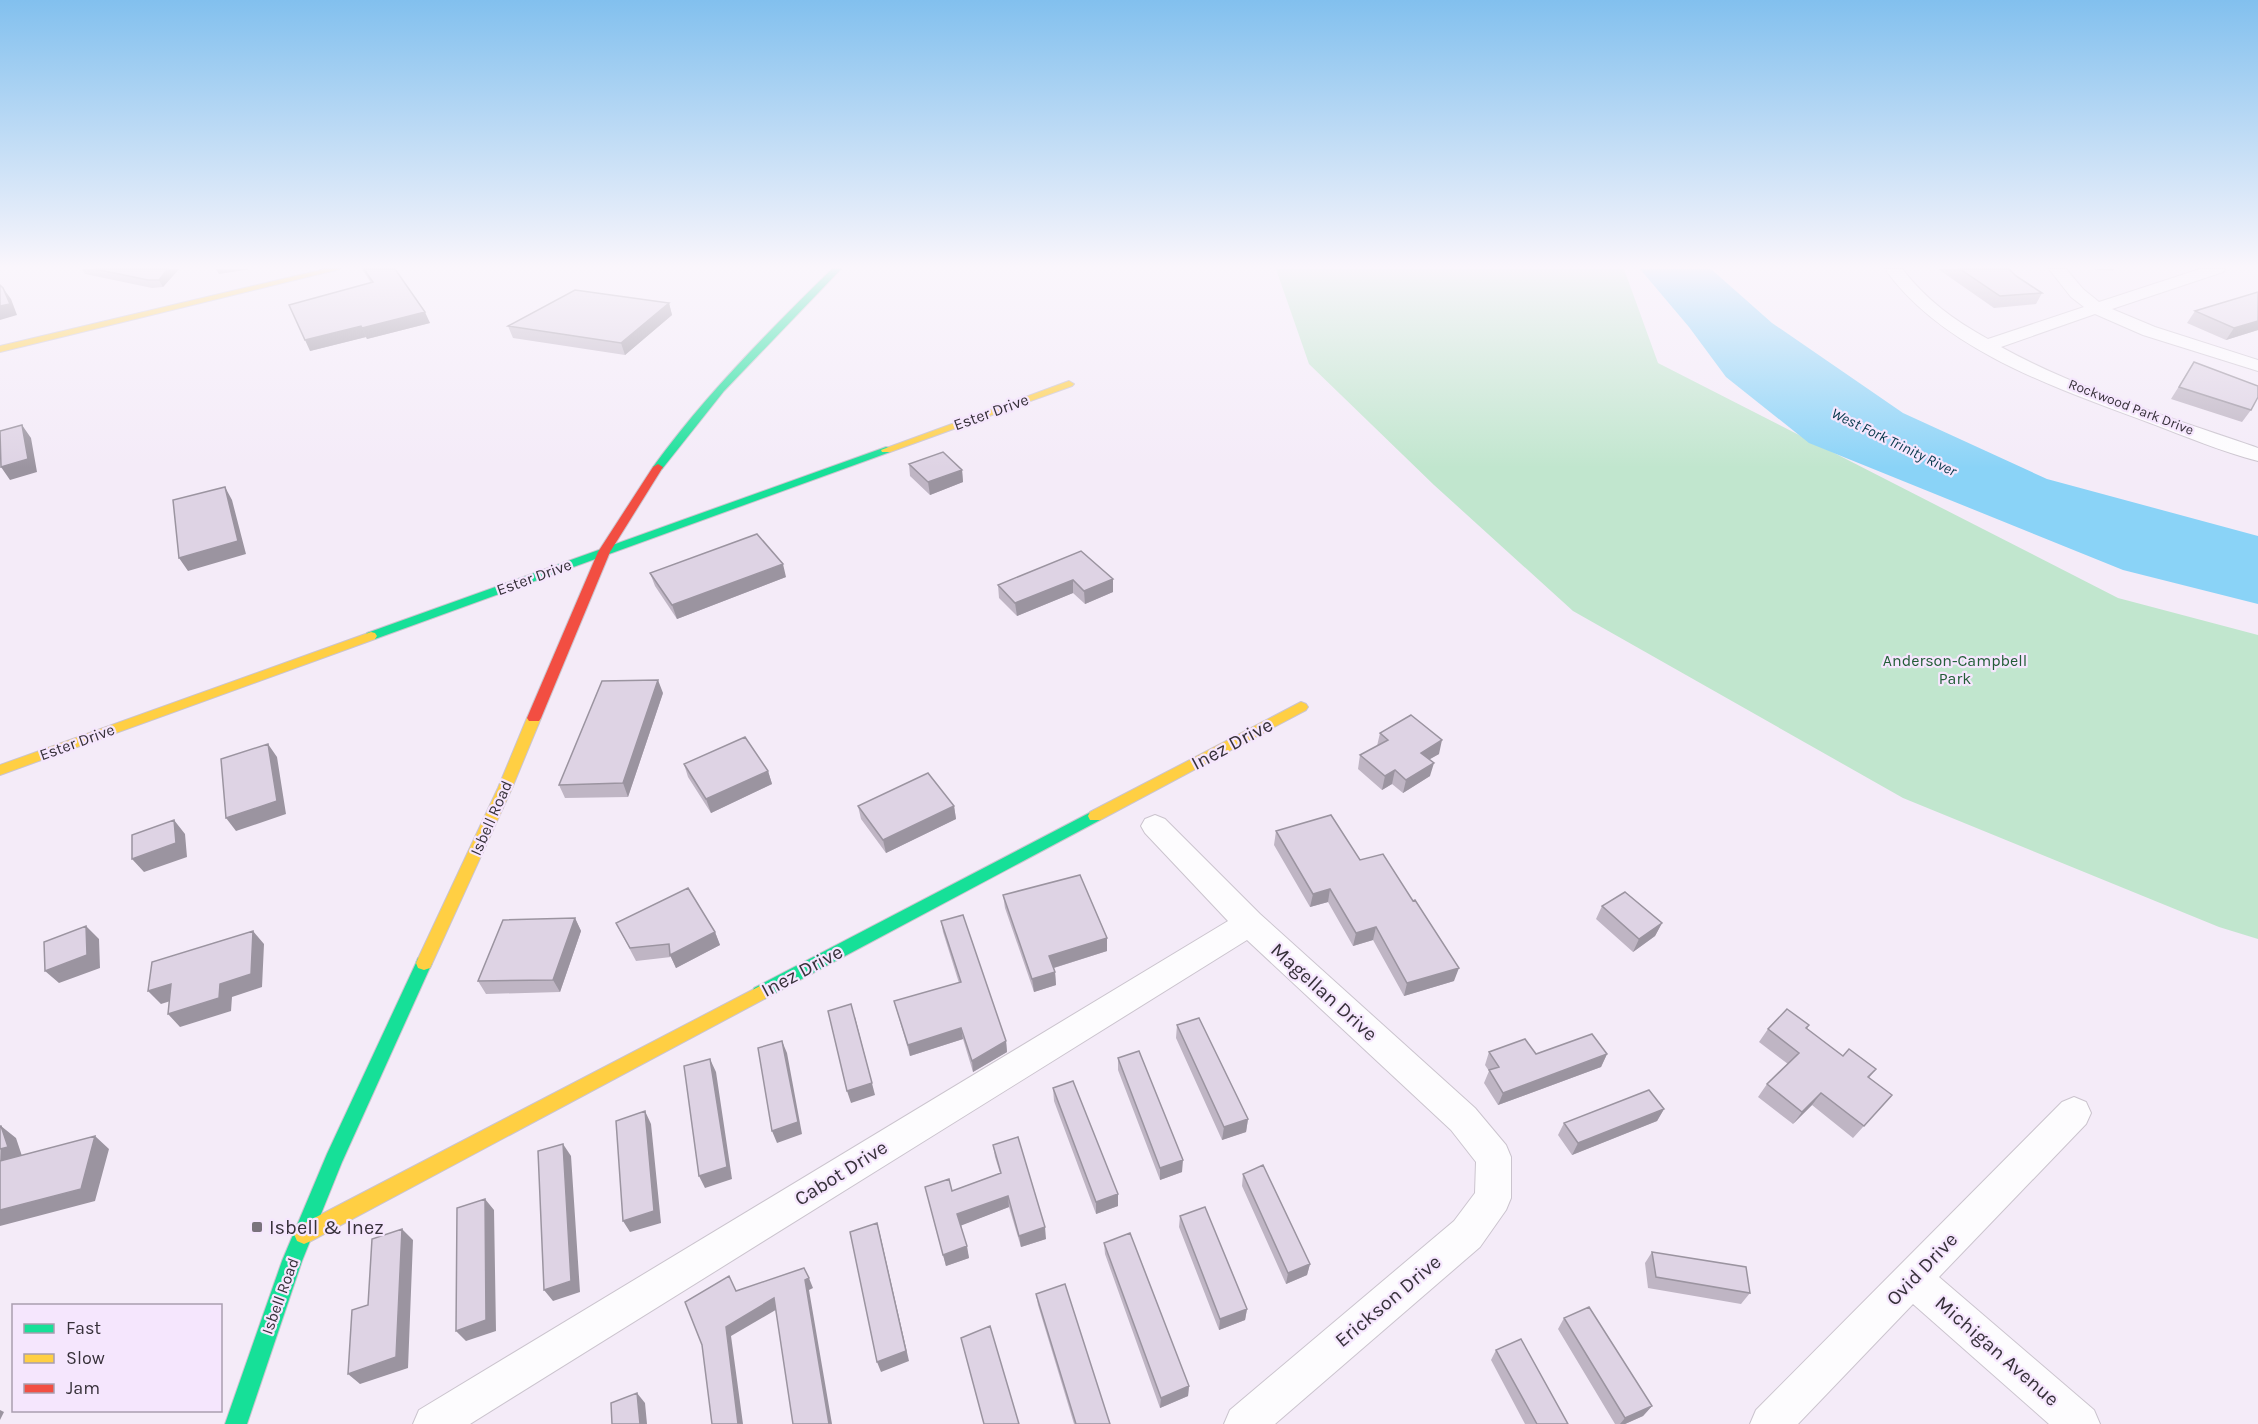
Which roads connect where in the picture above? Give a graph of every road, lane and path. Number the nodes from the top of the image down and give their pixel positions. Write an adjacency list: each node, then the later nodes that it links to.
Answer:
1 (57, 335): 7 (street)
2 (770, 335): 11 (street, Isbell Road)
3 (1970, 335): 6 (street, Rockwood Park Drive)
4 (2017, 335): 6 (street)
5 (2163, 335): 8 (street)
6 (1986, 346): 10 (street, Rockwood Park Drive)
7 (0, 349)
8 (2258, 366)
9 (1069, 384): 11 (street, Ester Drive)
10 (2258, 455)
11 (604, 552): 13 (street, Ester Drive); 18 (street, Isbell Road)
12 (1300, 707): 18 (street, Inez Drive)
13 (0, 770)
14 (1155, 826): 15 (street, Magellan Drive)
15 (1249, 923): 17 (street, Magellan Drive); 21 (street, Cabot Drive)
16 (2074, 1113): 19 (street, Ovid Drive)
17 (1494, 1156): 22 (street, Erickson Drive)
18 (304, 1234): 20 (street, Isbell Road)
19 (1913, 1278): 23 (street, Ovid Drive); 24 (street, Michigan Avenue)
20 (236, 1424)
21 (433, 1424)
22 (1244, 1424)
23 (1770, 1424)
24 (2080, 1424)

